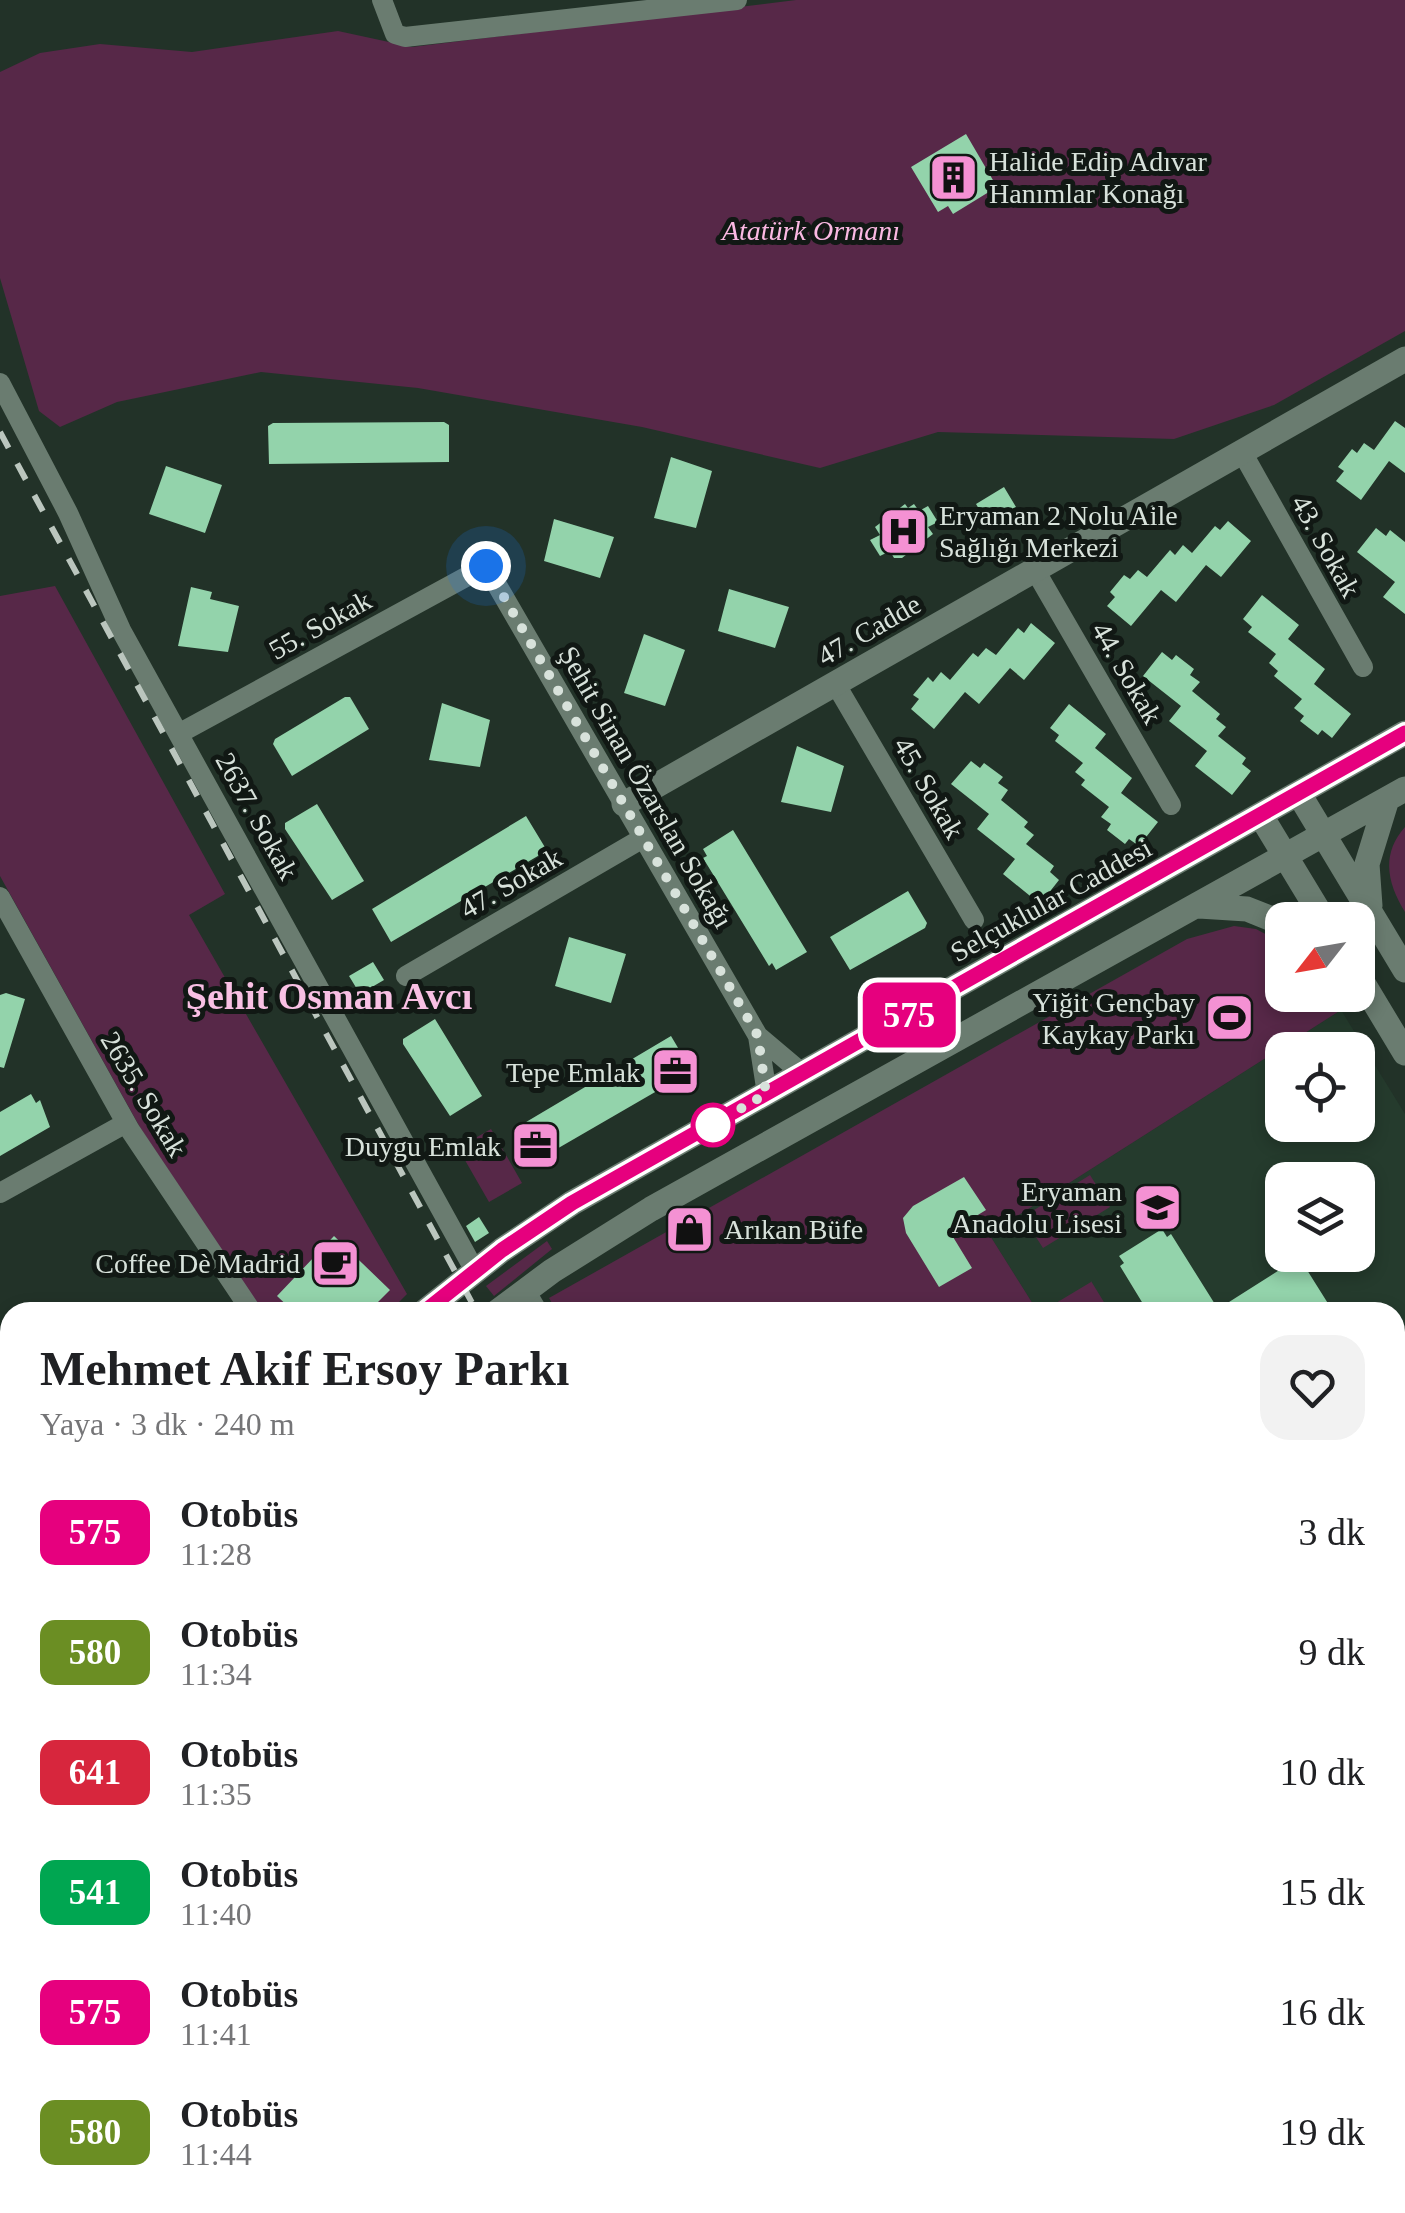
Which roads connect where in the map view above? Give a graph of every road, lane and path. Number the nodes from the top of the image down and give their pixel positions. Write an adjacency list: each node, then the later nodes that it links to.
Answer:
1 (382, 0): 2 (street)
2 (737, 0)
3 (1405, 359): 5 (main road, 47. Cadde)
4 (0, 383): 10 (street, 2637. Sokak)
5 (1242, 452): 7 (main road, 47. Cadde); 8 (street, 43. Sokak)
6 (486, 566): 10 (street, 55. Sokak); 14 (street, Şehit Sinan Özarslan Sokağı)
7 (1035, 570): 9 (main road, 47. Cadde); 15 (street, 44. Sokak)
8 (1363, 667)
9 (835, 683): 14 (main road, 47. Cadde); 26 (street, 45. Sokak)
10 (180, 733): 39 (street, 2637. Sokak)
11 (1405, 733): 12 (main road, Selçuklular Caddesi)
12 (1298, 794): 16 (main road, Selçuklular Caddesi); 17 (main road)
13 (1396, 794): 17 (main road); 23 (main road)
14 (624, 804): 18 (street, Şehit Sinan Özarslan Sokağı)
15 (1171, 805)
16 (1261, 816): 19 (main road); 33 (main road, Selçuklular Caddesi)
17 (1324, 835): 19 (main road); 22 (main road)
18 (644, 838): 29 (street, 47. Sokak); 31 (street, Şehit Sinan Özarslan Sokağı)
19 (1286, 857): 21 (main road); 24 (main road)
20 (0, 897): 36 (street, 2635. Sokak)
21 (1313, 902)
22 (1364, 902)
23 (1371, 902)
24 (1199, 906): 25 (main road); 35 (main road)
25 (1265, 916)
26 (974, 920)
27 (1375, 921): 28 (main road)
28 (1405, 970)
29 (406, 976)
30 (1375, 1003): 32 (main road)
31 (758, 1036): 33 (street); 34 (street)
32 (1405, 1053)
33 (804, 1074): 34 (main road, Selçuklular Caddesi); 35 (main road)
34 (766, 1094): 37 (main road); 39 (main road, Selçuklular Caddesi)
35 (826, 1112): 37 (main road)
36 (126, 1123): 38 (street); 40 (street, 2635. Sokak)
37 (788, 1134): 42 (main road)
38 (0, 1193)
39 (475, 1270): 41 (main road, Selçuklular Caddesi)
40 (245, 1302)
41 (436, 1302)
42 (532, 1302)

